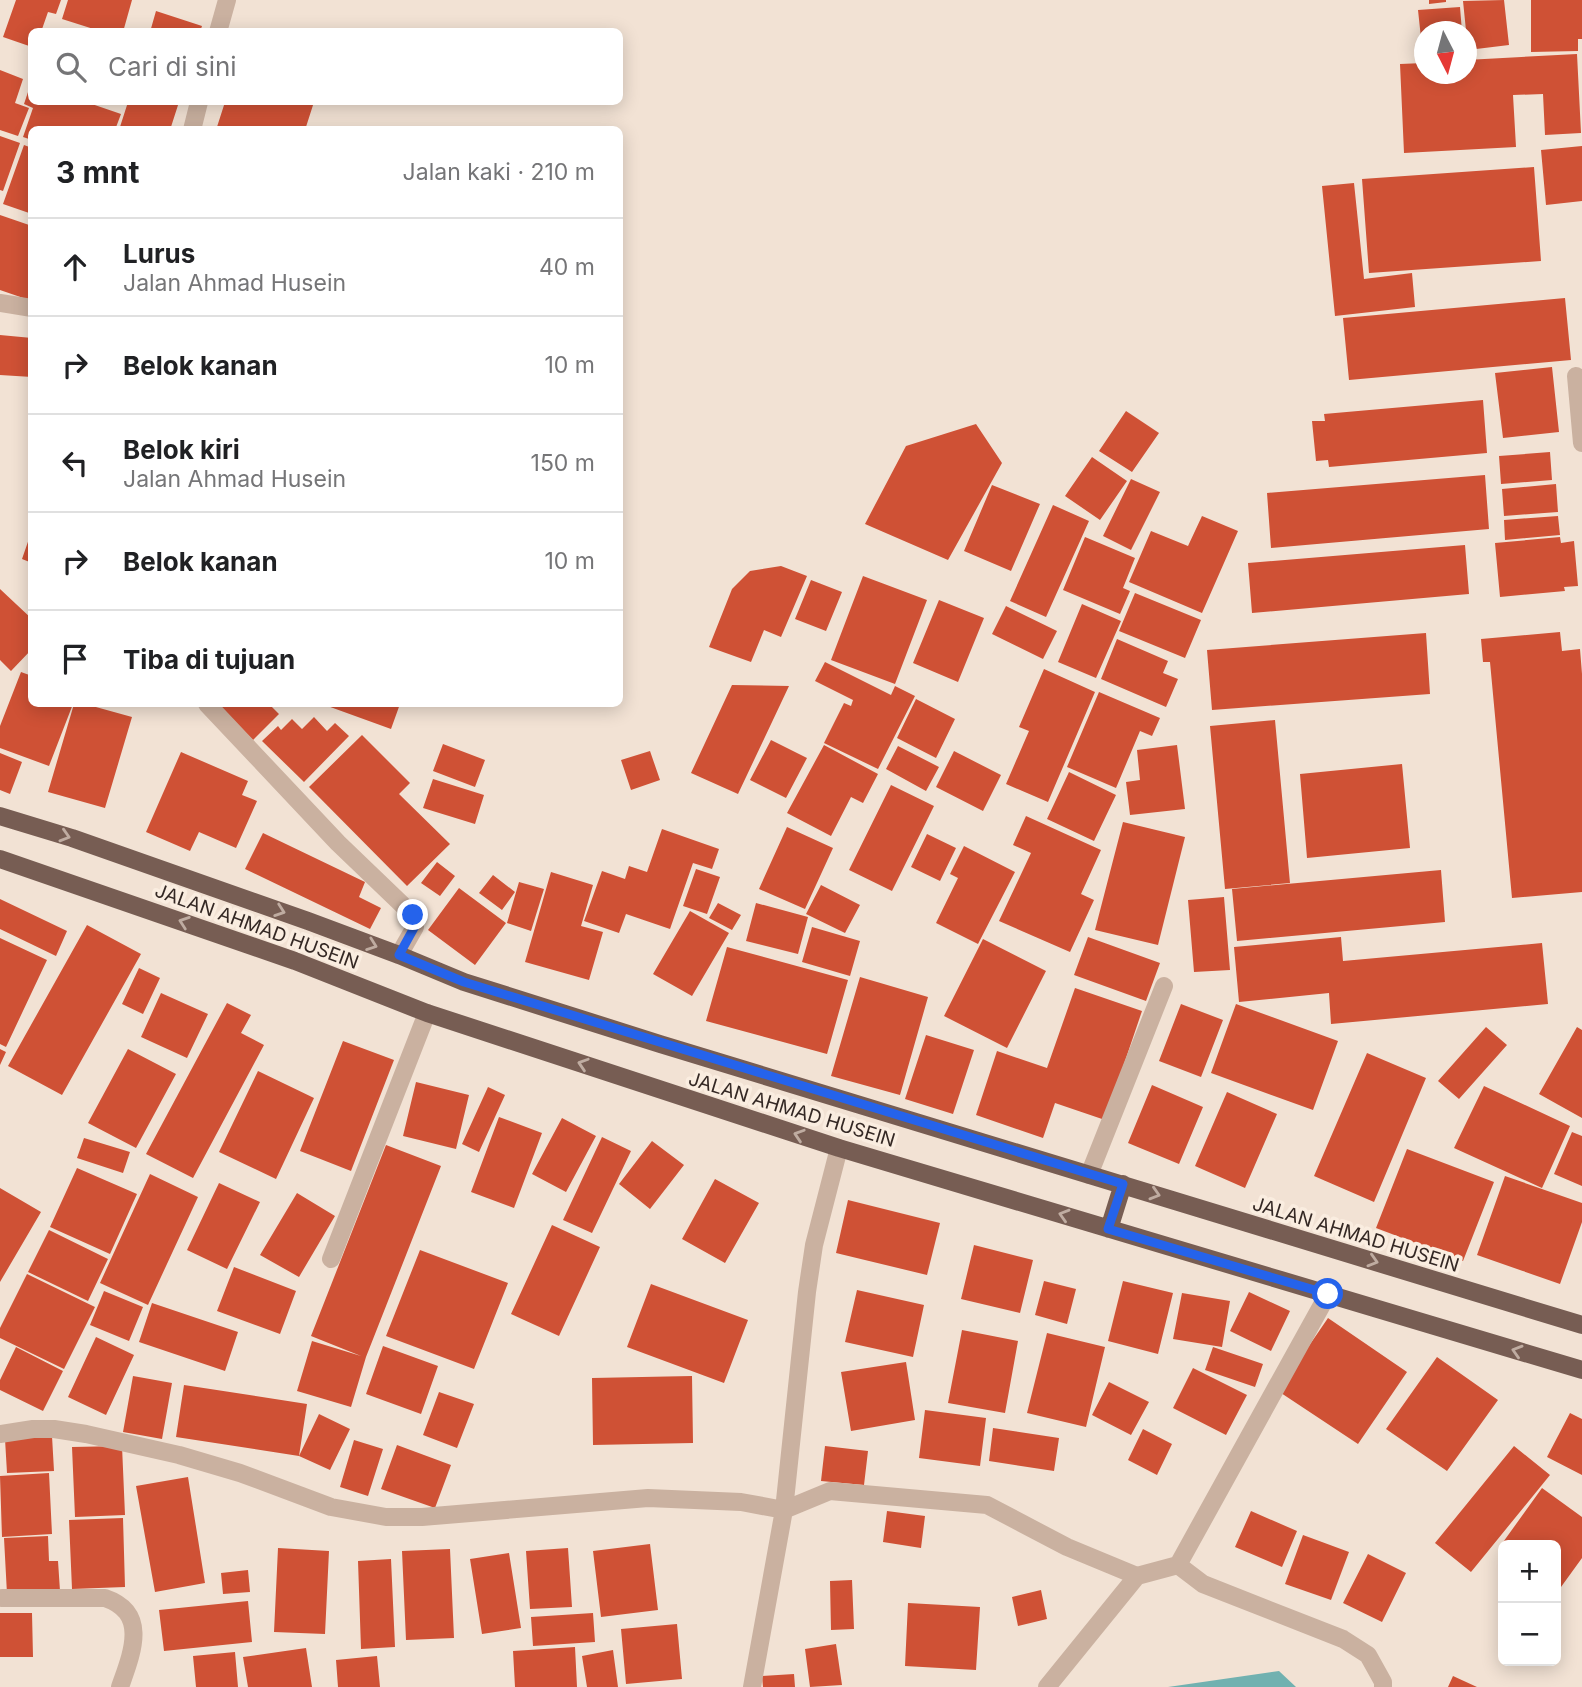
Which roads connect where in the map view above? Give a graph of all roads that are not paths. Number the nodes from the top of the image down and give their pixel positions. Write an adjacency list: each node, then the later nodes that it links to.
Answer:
1 (227, 0): 2 (street)
2 (219, 28)
3 (198, 105): 4 (street)
4 (193, 126)
5 (0, 303): 6 (street)
6 (28, 307)
7 (1576, 376): 8 (street)
8 (1582, 443)
9 (210, 707): 12 (street)
10 (0, 816): 12 (main road, JALAN AHMAD HUSEIN, one-way to 12)
11 (0, 859): 14 (main road, JALAN AHMAD HUSEIN, one-way to 11)
12 (399, 955): 16 (main road, JALAN AHMAD HUSEIN)
13 (1164, 986): 16 (street)
14 (427, 1013): 15 (main road, JALAN AHMAD HUSEIN, one-way to 14); 19 (street)
15 (839, 1148): 18 (main road, JALAN AHMAD HUSEIN, one-way to 15); 24 (street)
16 (1089, 1175): 17 (main road, JALAN AHMAD HUSEIN)
17 (1123, 1184): 18 (main road); 21 (main road, JALAN AHMAD HUSEIN, one-way to 21)
18 (1108, 1229): 20 (main road, JALAN AHMAD HUSEIN)
19 (331, 1259)
20 (1328, 1294): 22 (main road, JALAN AHMAD HUSEIN, one-way to 20); 25 (street)
21 (1580, 1319)
22 (1582, 1370)
23 (0, 1434): 24 (street)
24 (784, 1510): 26 (street); 29 (street)
25 (1178, 1565): 26 (street); 31 (street)
26 (1138, 1576): 30 (street)
27 (2, 1598): 28 (street)
28 (120, 1687)
29 (752, 1687)
30 (1047, 1687)
31 (1383, 1687)

